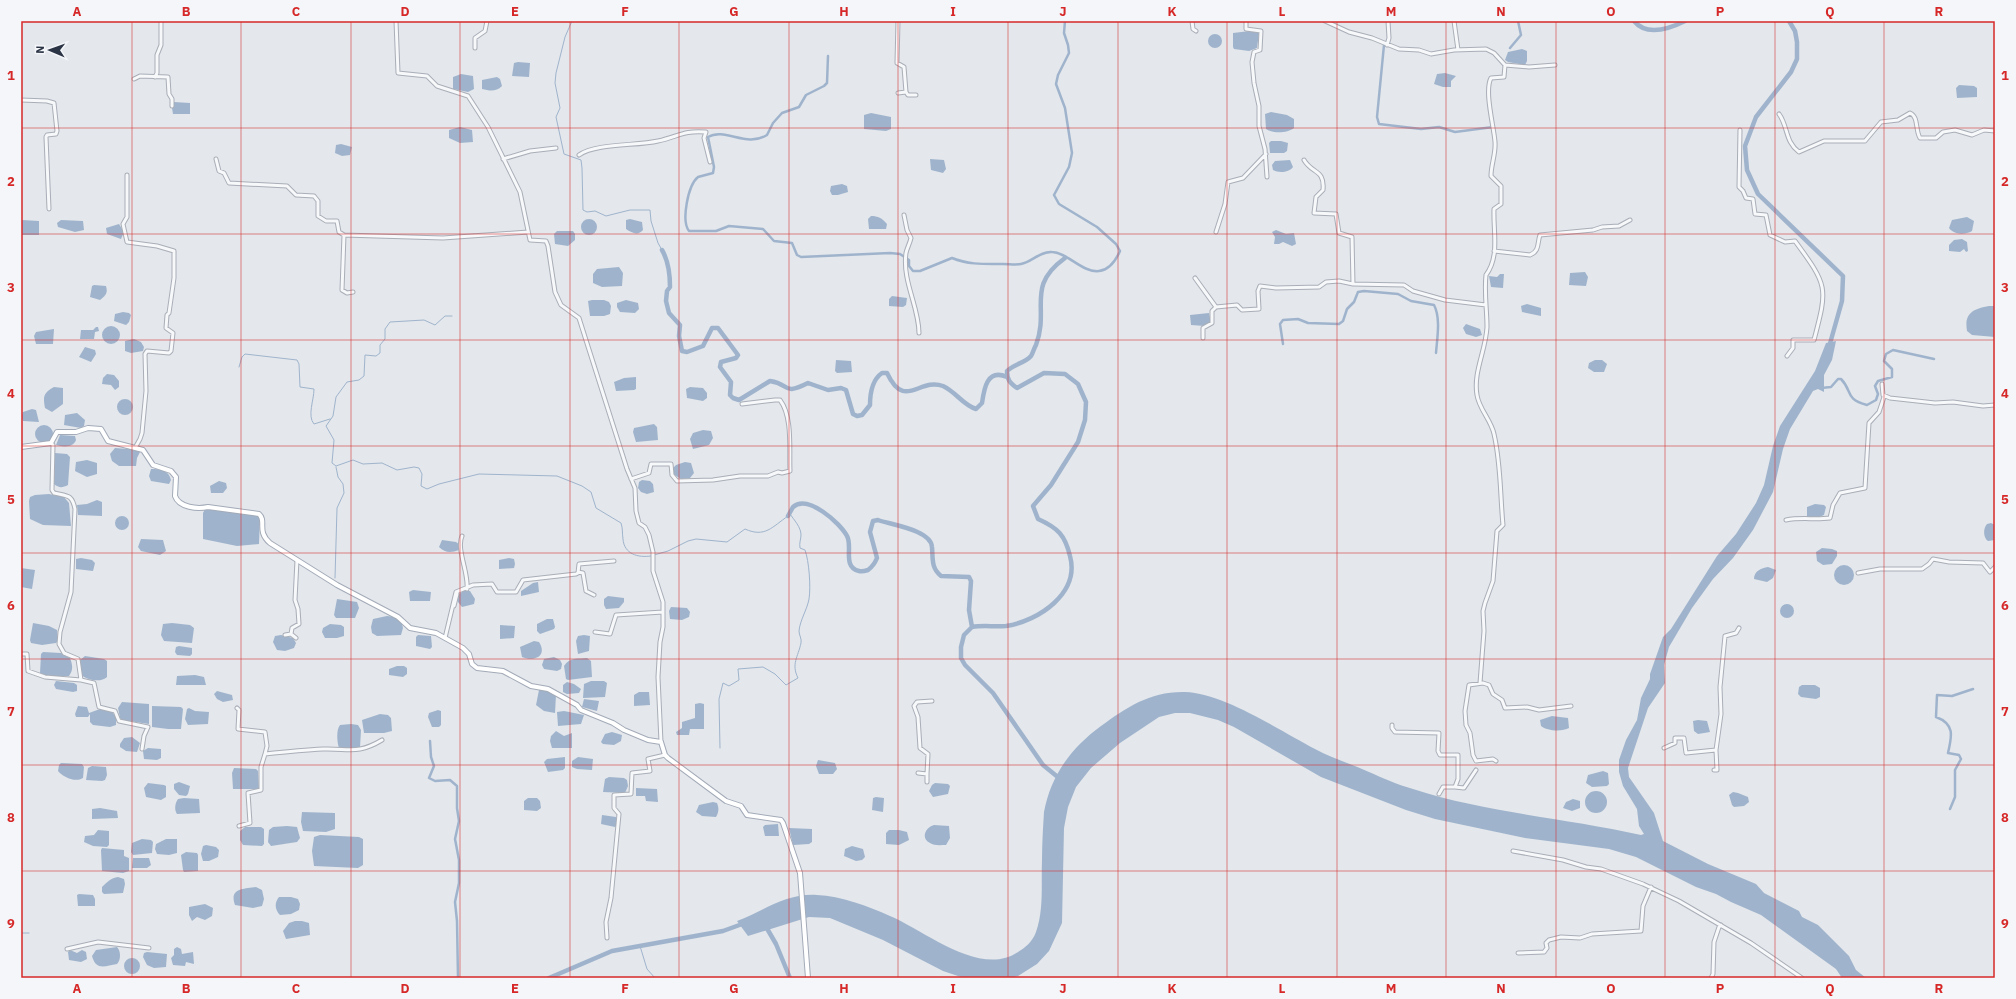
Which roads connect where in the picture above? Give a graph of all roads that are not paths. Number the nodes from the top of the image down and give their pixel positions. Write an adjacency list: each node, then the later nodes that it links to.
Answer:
1 (161, 21): 16 (street)
2 (396, 21): 30 (street)
3 (486, 21): 12 (street)
4 (898, 21): 18 (street)
5 (1192, 21): 10 (street)
6 (1246, 21): 27 (street)
7 (1325, 21): 11 (street)
8 (1388, 21): 11 (street)
9 (1454, 21): 13 (street)
10 (1196, 31)
11 (1387, 45): 13 (street)
12 (474, 48)
13 (1458, 50): 14 (street)
14 (1505, 65): 15 (street); 41 (street)
15 (1555, 65)
16 (155, 77): 17 (street); 22 (street)
17 (134, 79)
18 (906, 92): 19 (street); 20 (street)
19 (898, 93)
20 (916, 94)
21 (21, 100): 35 (street)
22 (172, 106)
23 (1779, 114): 25 (street)
24 (1740, 130): 49 (street)
25 (1995, 131)
26 (556, 148): 30 (street)
27 (1266, 154): 34 (street); 39 (street)
28 (579, 155): 32 (street)
29 (216, 159): 40 (street)
30 (503, 159): 38 (street)
31 (1304, 160): 43 (street)
32 (710, 162)
33 (127, 175): 56 (street)
34 (1267, 177)
35 (49, 209)
36 (904, 215): 47 (street)
37 (1630, 220): 41 (street)
38 (528, 232): 40 (street); 57 (street)
39 (1216, 232)
40 (344, 235): 44 (street)
41 (1494, 251): 45 (street)
42 (1195, 278): 46 (street)
43 (1353, 284): 45 (street); 46 (street)
44 (352, 292)
45 (1486, 305): 76 (street)
46 (1216, 307): 48 (street)
47 (919, 333)
48 (1203, 338)
49 (1787, 356)
50 (1882, 384): 51 (street)
51 (1884, 397): 53 (street); 58 (street)
52 (742, 404): 57 (street)
53 (1995, 405)
54 (51, 442): 55 (main road); 56 (main road); 75 (street)
55 (21, 447)
56 (134, 448): 60 (main road)
57 (631, 479): 67 (street)
58 (1786, 520)
59 (462, 536): 65 (street)
60 (297, 560): 71 (street); 73 (main road)
61 (614, 561): 63 (street)
62 (1995, 567): 64 (street)
63 (578, 572): 65 (street); 66 (street)
64 (1858, 573)
65 (468, 588): 73 (street)
66 (594, 595)
67 (663, 612): 69 (street); 82 (street)
68 (1739, 628): 85 (street)
69 (595, 632)
70 (285, 634): 71 (street)
71 (291, 634): 72 (street)
72 (296, 638)
73 (444, 638): 82 (main road)
74 (21, 654): 75 (street)
75 (81, 680): 84 (street)
76 (1480, 683): 78 (street); 88 (street)
77 (932, 701): 92 (street)
78 (1571, 706)
79 (237, 708): 86 (street)
80 (1392, 725): 94 (street)
81 (382, 740): 86 (street)
82 (661, 742): 87 (main road)
83 (1664, 748): 85 (street)
84 (142, 749)
85 (1716, 750): 90 (street)
86 (265, 754): 96 (street)
87 (665, 755): 100 (street); 104 (main road)
88 (1496, 762)
89 (1476, 770): 94 (street)
90 (1714, 770)
91 (918, 773): 92 (street)
92 (927, 774): 93 (street)
93 (927, 782)
94 (1455, 787): 95 (street)
95 (1439, 794)
96 (239, 826)
97 (1513, 851): 98 (street)
98 (1651, 887): 99 (street); 103 (street)
99 (1721, 925): 105 (street); 106 (street)
100 (607, 938)
101 (149, 948): 102 (street)
102 (67, 950)
103 (1518, 953)
104 (808, 978)
105 (1711, 978)
106 (1802, 978)

